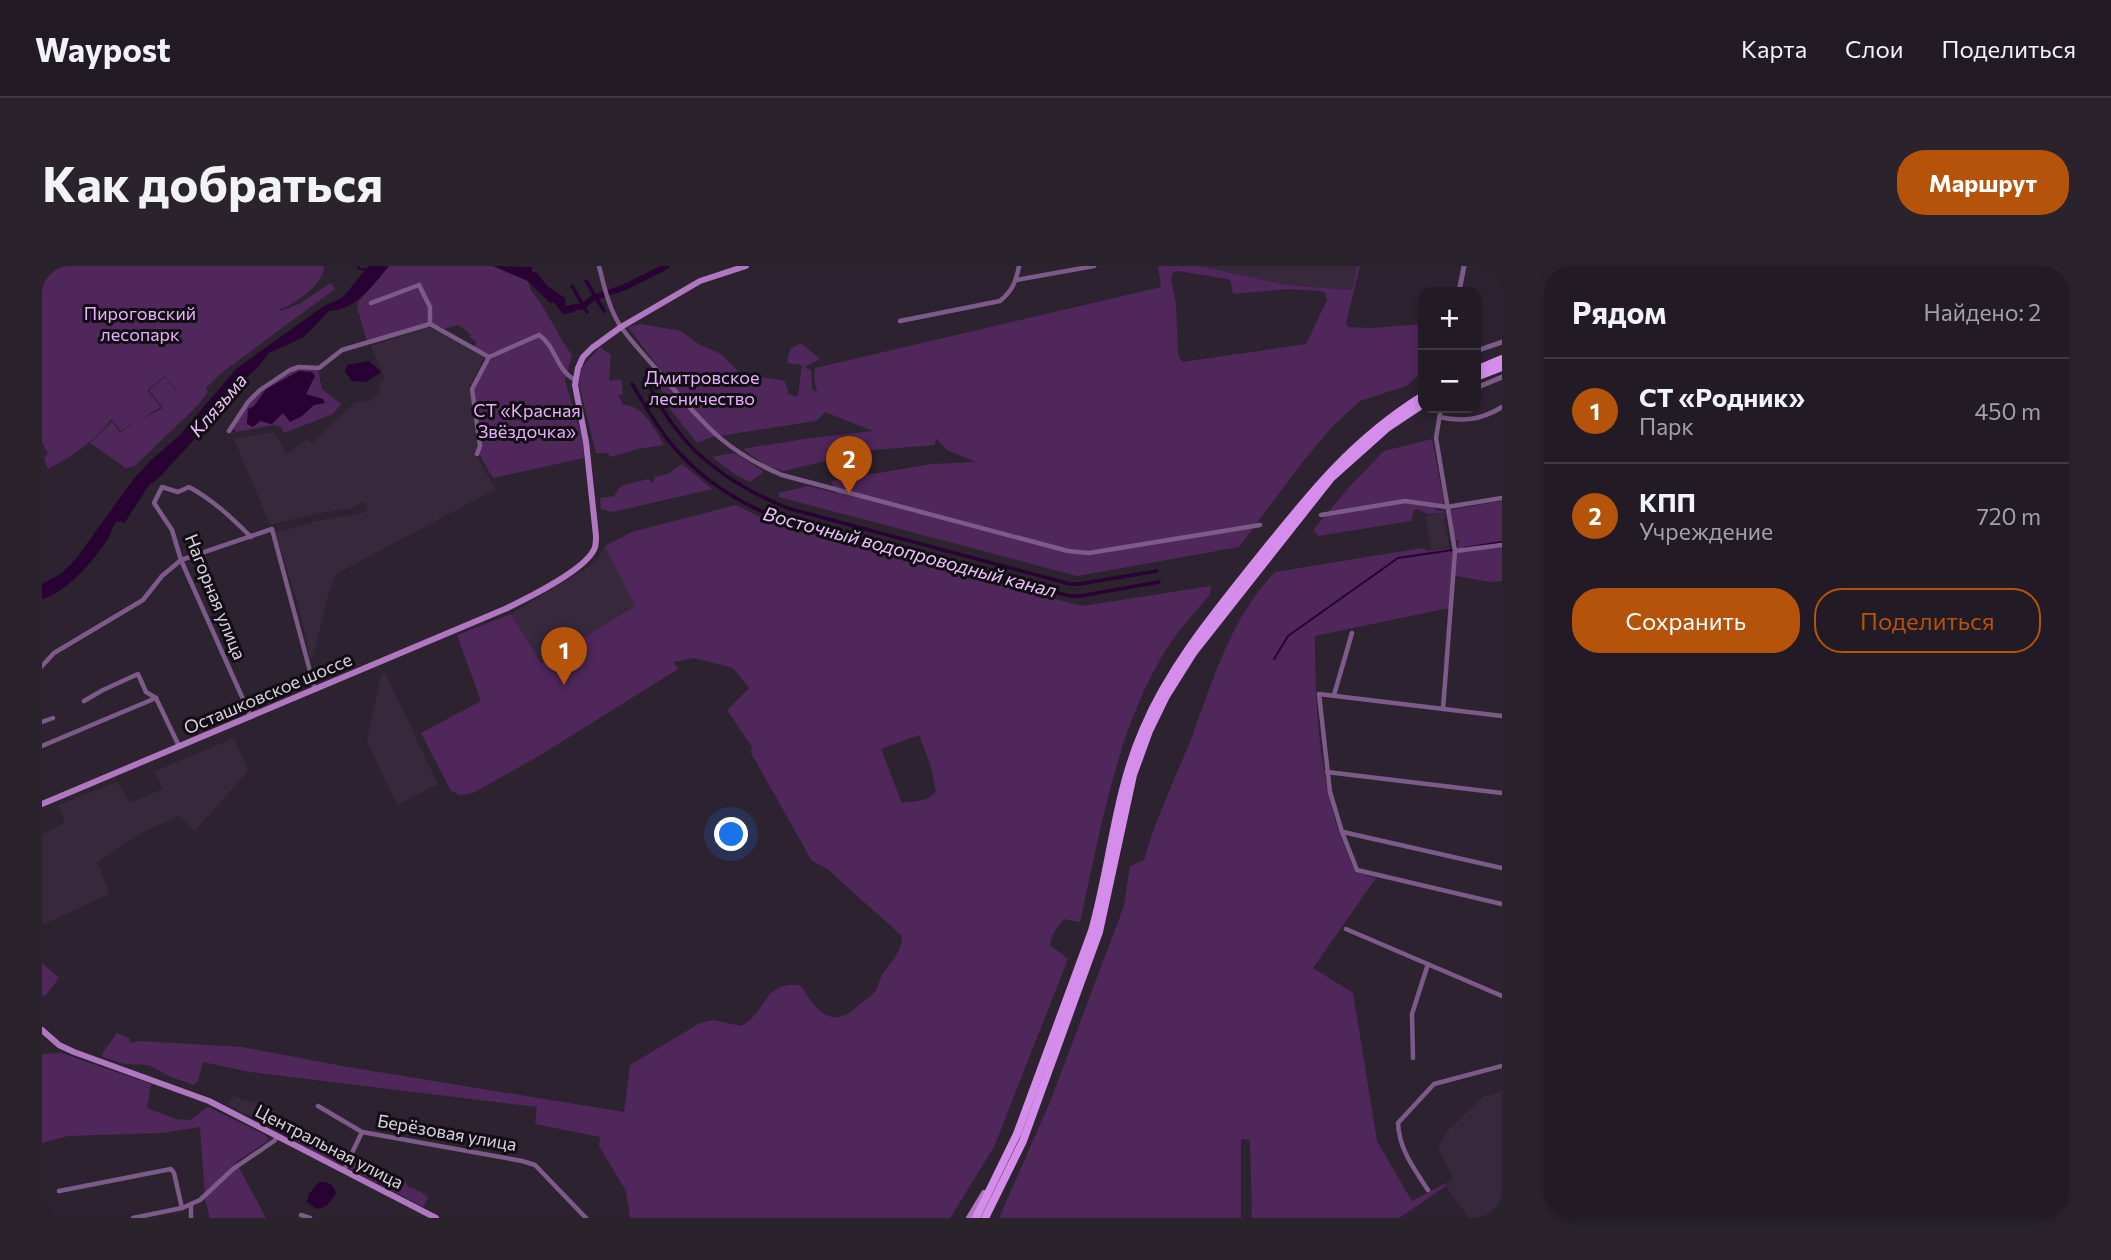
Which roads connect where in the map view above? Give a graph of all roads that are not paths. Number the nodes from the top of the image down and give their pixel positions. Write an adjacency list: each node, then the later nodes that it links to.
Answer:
1 (746, 266): 11 (main road)
2 (1018, 266): 6 (street)
3 (1094, 266): 6 (street)
4 (1464, 266): 7 (street)
5 (599, 267): 11 (street)
6 (1016, 280): 9 (street)
7 (1460, 287)
8 (371, 303): 10 (street)
9 (900, 321)
10 (430, 324): 14 (street); 27 (street)
11 (621, 327): 20 (main road); 32 (street)
12 (1502, 342): 13 (street)
13 (1479, 350)
14 (489, 357): 20 (street); 28 (street)
15 (1502, 359): 17 (main road)
16 (1502, 367): 18 (main road)
17 (1481, 368)
18 (1481, 375)
19 (1502, 377): 21 (street)
20 (575, 380): 39 (main road, Осташковское шоссе)
21 (1481, 386)
22 (1418, 403): 65 (main road)
23 (1418, 404): 79 (main road)
24 (1502, 407): 26 (street)
25 (1440, 413): 26 (street)
26 (1439, 417): 30 (street)
27 (229, 431)
28 (477, 454)
29 (1502, 498): 30 (street)
30 (1447, 507): 31 (street); 35 (street)
31 (1321, 515)
32 (1260, 525)
33 (251, 537): 36 (street); 36 (street, Нагорная улица); 39 (street)
34 (1502, 545): 35 (street)
35 (1455, 553): 43 (street)
36 (181, 560): 38 (street); 45 (street, Нагорная улица)
37 (1352, 633): 40 (street)
38 (42, 666)
39 (315, 690): 45 (main road, Осташковское шоссе)
40 (1334, 695): 43 (street); 50 (street)
41 (156, 698): 42 (street); 48 (street); 49 (street)
42 (84, 701)
43 (1443, 709): 44 (street)
44 (1502, 716)
45 (251, 717): 49 (main road, Осташковское шоссе)
46 (54, 718): 47 (street)
47 (42, 722)
48 (42, 746)
49 (179, 746): 52 (main road, Осташковское шоссе)
50 (1327, 772): 51 (street); 53 (street)
51 (1502, 793)
52 (42, 804)
53 (1342, 832): 54 (street); 55 (street)
54 (1502, 868)
55 (1502, 904)
56 (1346, 929): 57 (street)
57 (1428, 964): 58 (street); 60 (street)
58 (1502, 996)
59 (42, 1030): 64 (main road, Центральная улица)
60 (1413, 1058)
61 (1502, 1066): 67 (street)
62 (318, 1106): 63 (street, Берёзовая улица)
63 (362, 1132): 66 (street); 76 (street, Берёзовая улица)
64 (278, 1136): 66 (main road, Центральная улица); 69 (street)
65 (1006, 1159): 77 (main road); 78 (main road)
66 (344, 1170): 75 (main road, Центральная улица)
67 (1428, 1190)
68 (59, 1191): 70 (street)
69 (191, 1205): 70 (street); 73 (street)
70 (182, 1208): 72 (street)
71 (301, 1215): 74 (street)
72 (132, 1218)
73 (191, 1218)
74 (310, 1218)
75 (436, 1218)
76 (586, 1218)
77 (969, 1218)
78 (976, 1218)
79 (987, 1218)

